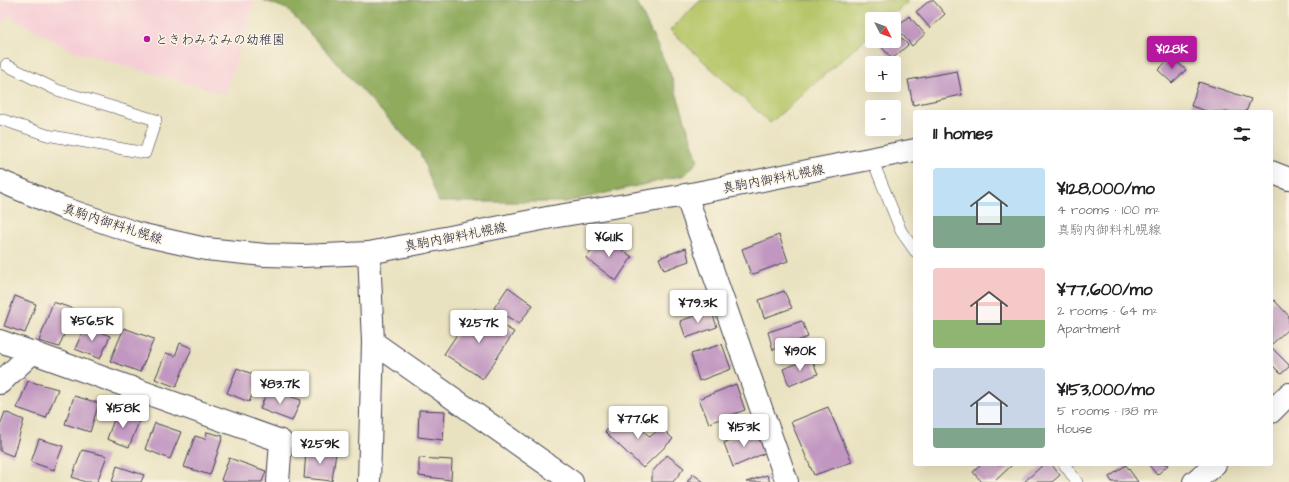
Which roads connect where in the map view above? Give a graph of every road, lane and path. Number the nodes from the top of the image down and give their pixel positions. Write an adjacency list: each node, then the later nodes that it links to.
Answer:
1 (6, 65): 2 (lane)
2 (0, 119)
3 (913, 150): 4 (street, 真駒内御料札幌線)
4 (872, 159): 8 (street, 真駒内御料札幌線); 9 (lane)
5 (1273, 173): 6 (street)
6 (1289, 179)
7 (0, 181): 10 (street, 真駒内御料札幌線)
8 (686, 195): 10 (street, 真駒内御料札幌線); 22 (street)
9 (913, 248)
10 (369, 253): 12 (street)
11 (0, 341): 13 (street)
12 (373, 342): 20 (street); 21 (street)
13 (33, 352): 14 (street); 19 (street)
14 (0, 383)
15 (1289, 394): 16 (street)
16 (1273, 410)
17 (1065, 466): 23 (lane)
18 (1213, 466): 24 (street)
19 (278, 482)
20 (369, 482)
21 (572, 482)
22 (787, 482)
23 (1077, 482)
24 (1194, 482)

